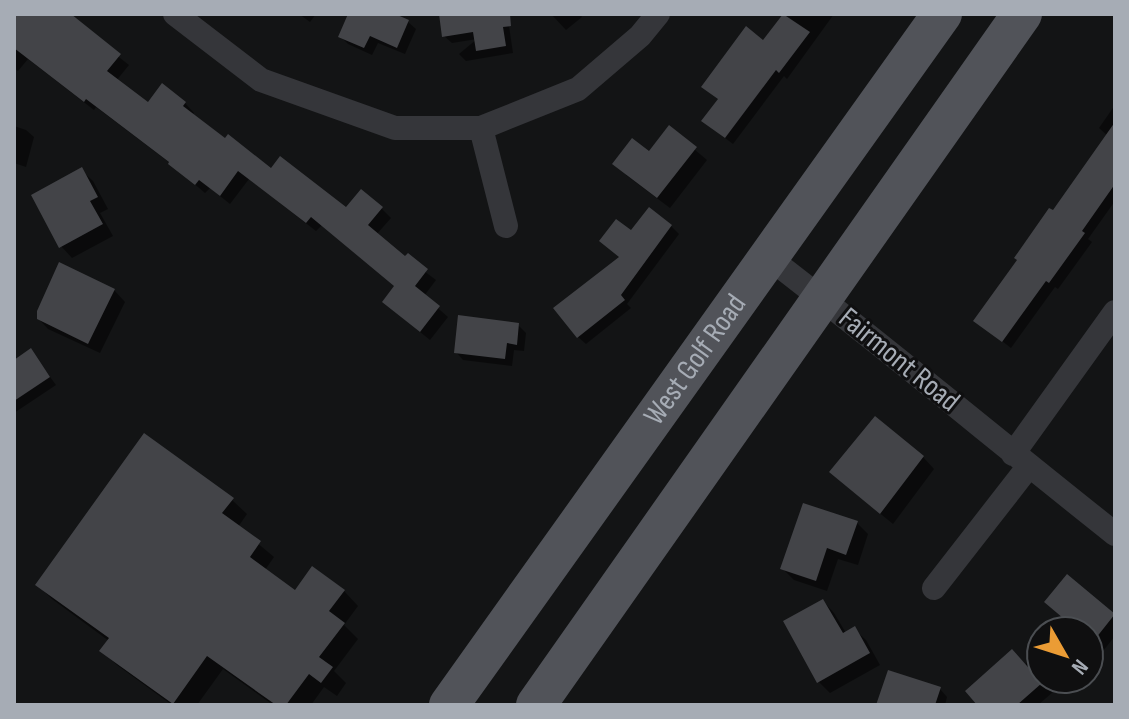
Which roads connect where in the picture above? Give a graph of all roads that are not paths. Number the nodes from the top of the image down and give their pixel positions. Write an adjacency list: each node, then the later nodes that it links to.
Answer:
1 (175, 14): 5 (street)
2 (658, 14): 5 (street)
3 (942, 14): 7 (main road, West Golf Road)
4 (1022, 14): 8 (main road)
5 (481, 128): 6 (street)
6 (506, 226)
7 (768, 257): 8 (street, Fairmont Road); 13 (main road, West Golf Road)
8 (821, 297): 10 (street, Fairmont Road); 14 (main road)
9 (1115, 312): 10 (street)
10 (1021, 460): 11 (street, Fairmont Road); 12 (street)
11 (1115, 534)
12 (934, 588)
13 (449, 705)
14 (536, 705)

